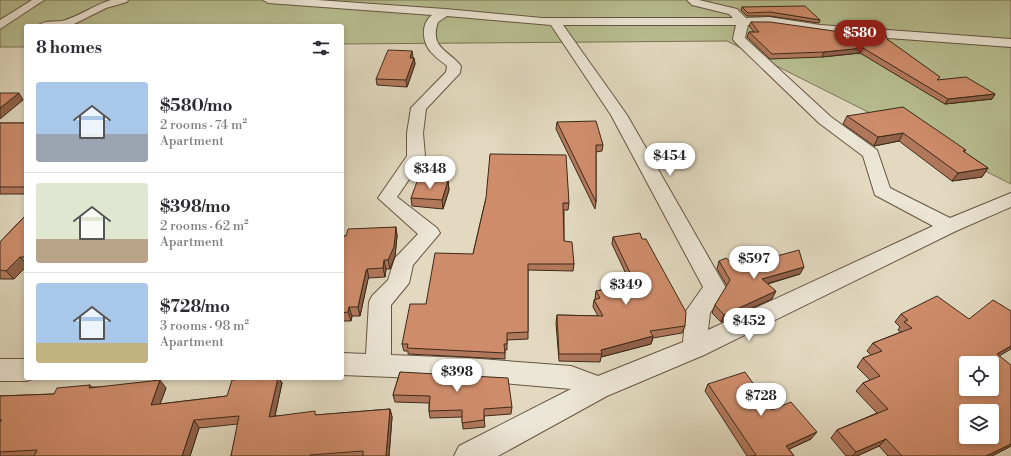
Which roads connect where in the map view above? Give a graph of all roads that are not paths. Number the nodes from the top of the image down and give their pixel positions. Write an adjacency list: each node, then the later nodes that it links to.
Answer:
1 (39, 0): 9 (street)
2 (124, 0): 8 (street)
3 (268, 0): 5 (street)
4 (692, 0): 6 (street)
5 (445, 12): 7 (street); 17 (street)
6 (743, 21): 7 (street); 12 (street); 14 (street)
7 (555, 22): 15 (street)
8 (65, 24)
9 (0, 25)
10 (20, 28): 11 (street)
11 (0, 29)
12 (1011, 43)
13 (1011, 199): 14 (street)
14 (949, 226): 15 (street)
15 (695, 348): 20 (street)
16 (344, 364): 17 (street)
17 (378, 365): 20 (street)
18 (0, 370): 19 (street)
19 (24, 370)
20 (598, 388): 21 (street)
21 (469, 456)

